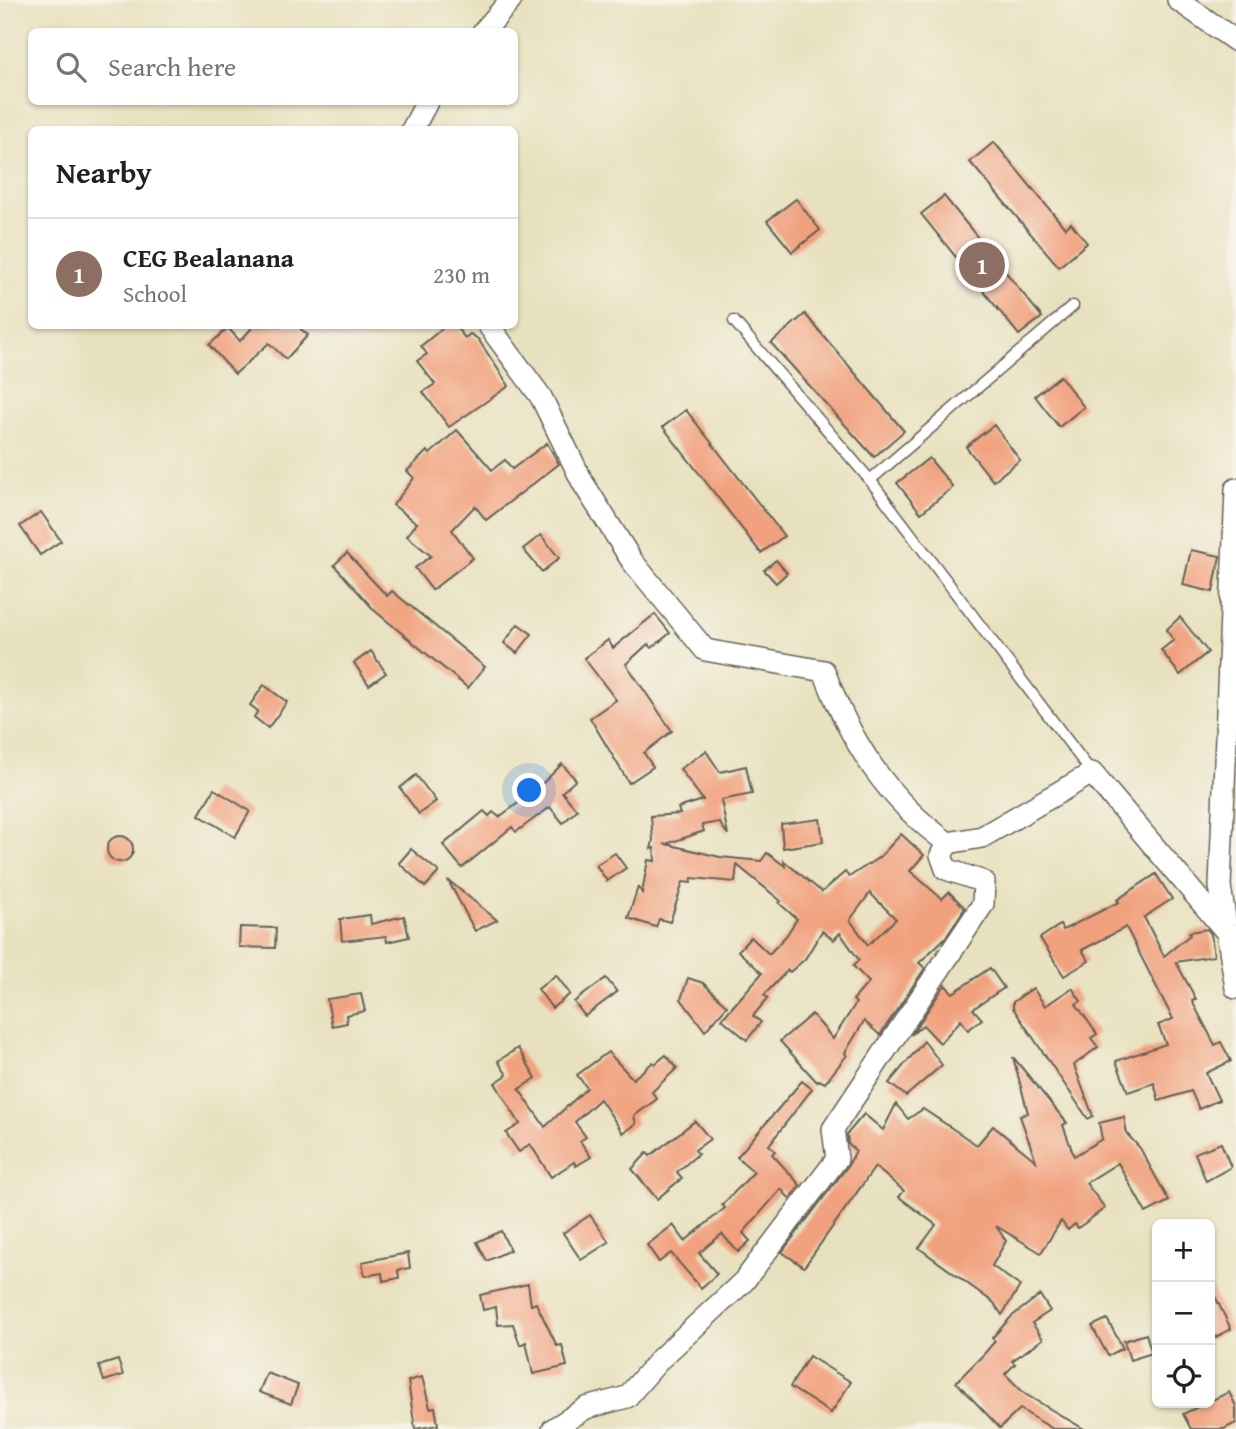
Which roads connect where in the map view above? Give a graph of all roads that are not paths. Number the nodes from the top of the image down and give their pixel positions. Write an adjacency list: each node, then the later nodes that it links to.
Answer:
1 (512, 0): 3 (street)
2 (1178, 0): 4 (street)
3 (487, 28)
4 (1236, 41)
5 (425, 105): 6 (street)
6 (414, 126)
7 (1073, 306): 10 (lane)
8 (734, 321): 10 (lane)
9 (491, 329): 13 (street)
10 (870, 480): 12 (lane)
11 (1236, 489): 14 (street)
12 (1093, 773): 13 (street); 15 (street)
13 (948, 843): 17 (street)
14 (1228, 883): 15 (street)
15 (1230, 936): 16 (street)
16 (1236, 988)
17 (553, 1429)

